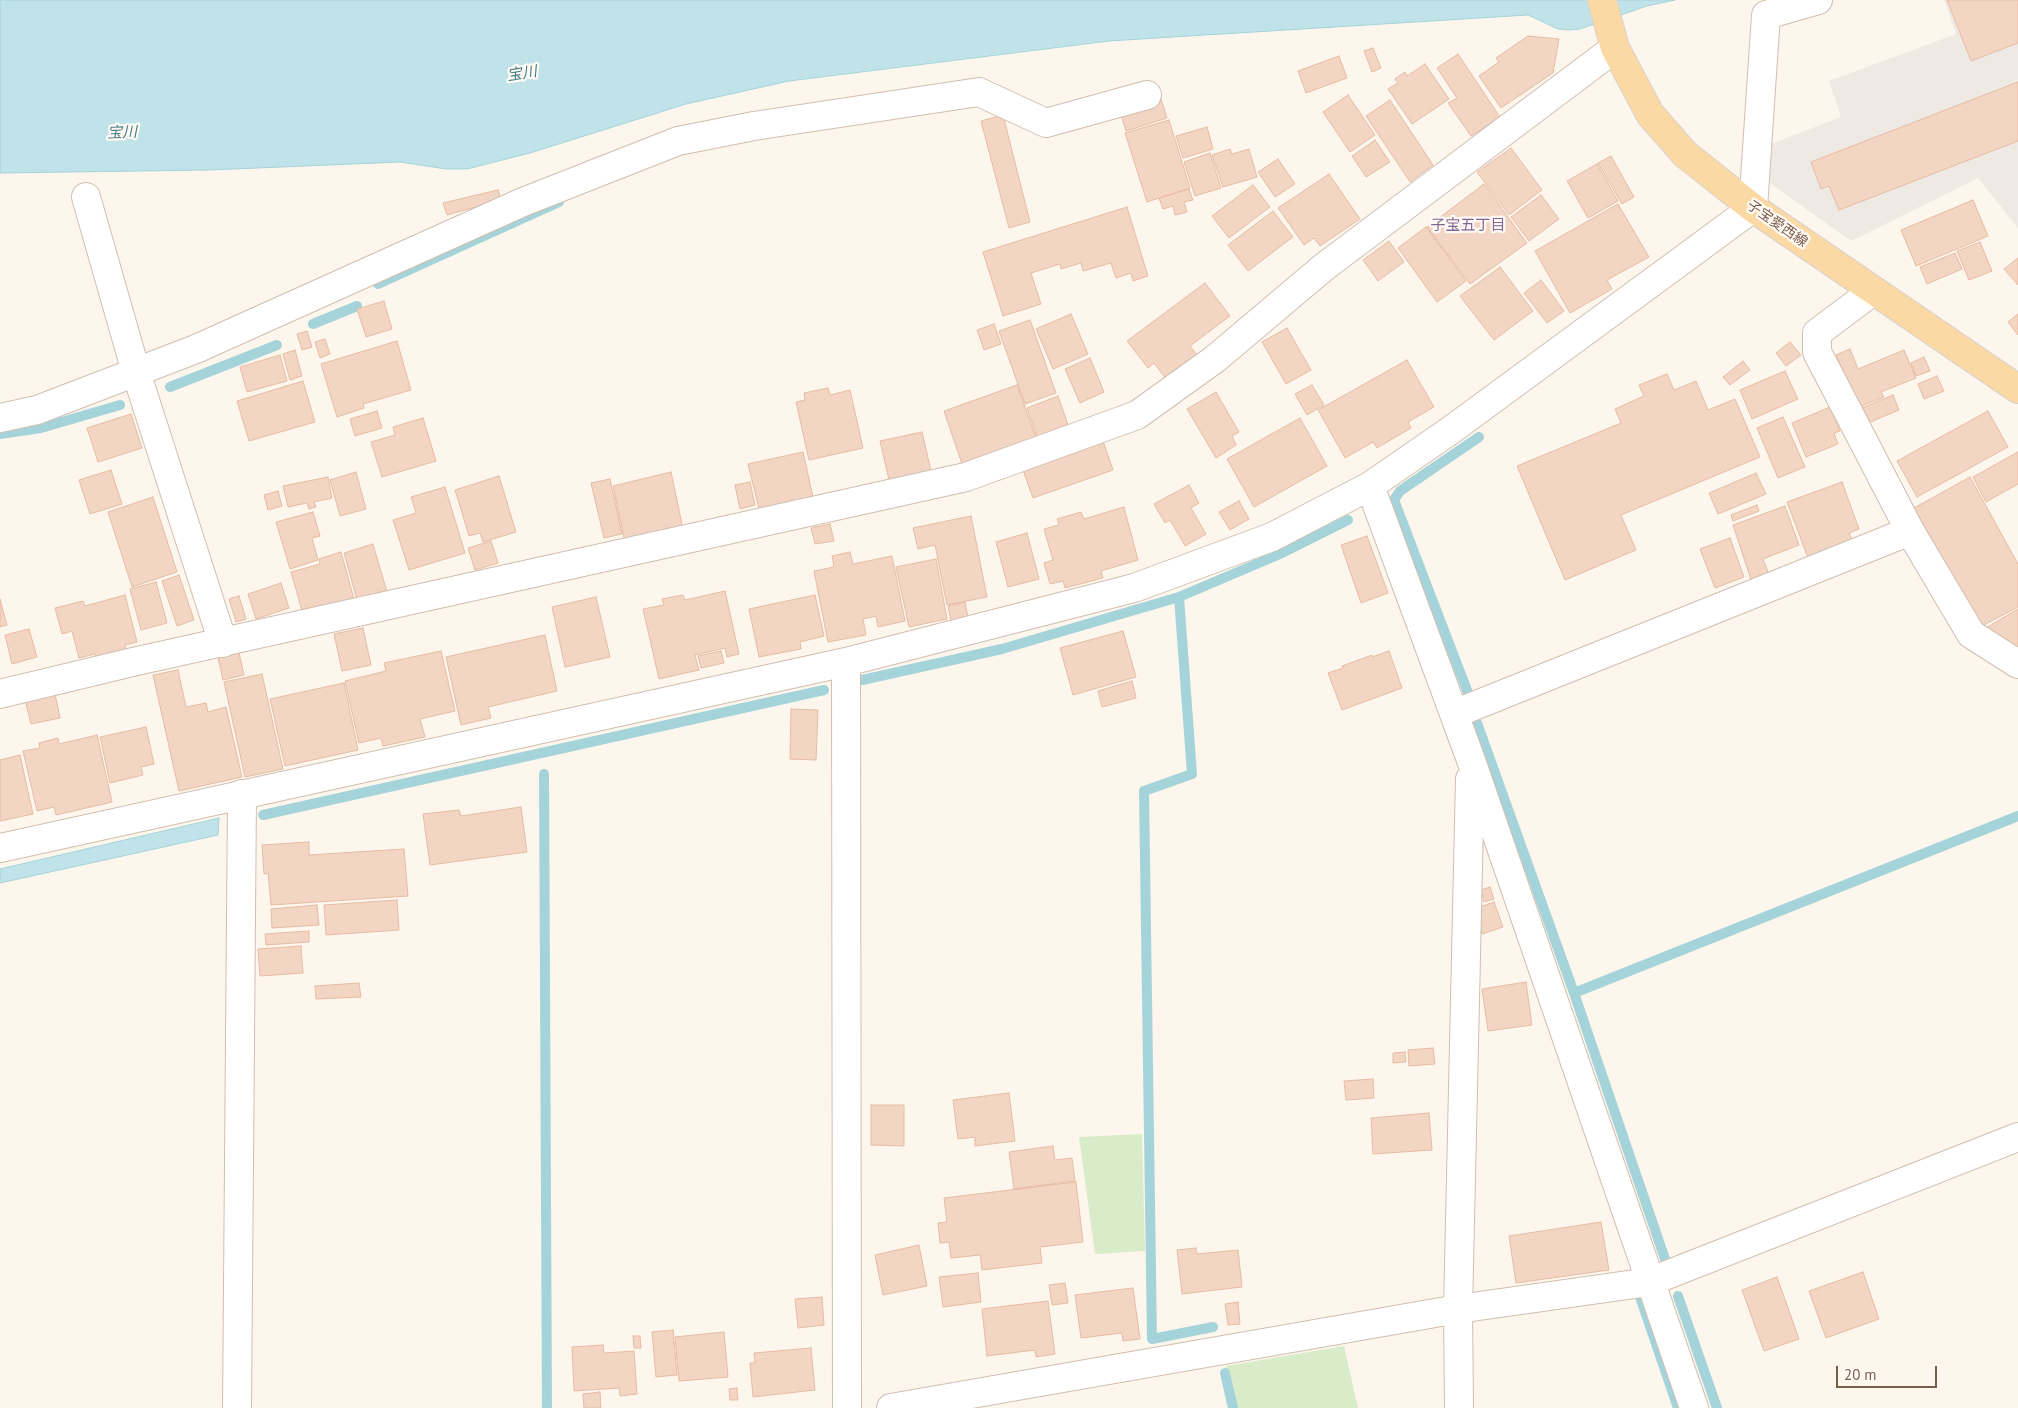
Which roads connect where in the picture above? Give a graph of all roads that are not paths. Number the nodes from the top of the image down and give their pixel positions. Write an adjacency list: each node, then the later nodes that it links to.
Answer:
1 (1602, 0): 3 (main road, 子宝愛西線)
2 (1818, 0): 6 (street)
3 (1613, 43): 6 (main road, 子宝愛西線); 13 (street)
4 (1147, 95): 8 (street)
5 (86, 197): 8 (street)
6 (1754, 208): 7 (main road, 子宝愛西線); 11 (street)
7 (1873, 291): 9 (main road, 子宝愛西線); 12 (street)
8 (136, 372): 10 (street); 13 (street)
9 (2018, 389)
10 (0, 418)
11 (1370, 486): 14 (street); 17 (street)
12 (1910, 531): 15 (street); 17 (street)
13 (223, 643): 16 (street)
14 (846, 662): 19 (street); 25 (street)
15 (2018, 664)
16 (0, 694)
17 (1454, 714): 18 (street)
18 (1471, 760): 22 (street); 23 (street)
19 (242, 794): 20 (street); 24 (street)
20 (0, 848)
21 (2018, 1137): 22 (street)
22 (1649, 1282): 23 (street); 28 (street)
23 (1458, 1310): 26 (street); 27 (street)
24 (238, 1408)
25 (847, 1408)
26 (891, 1408)
27 (1459, 1408)
28 (1694, 1408)

